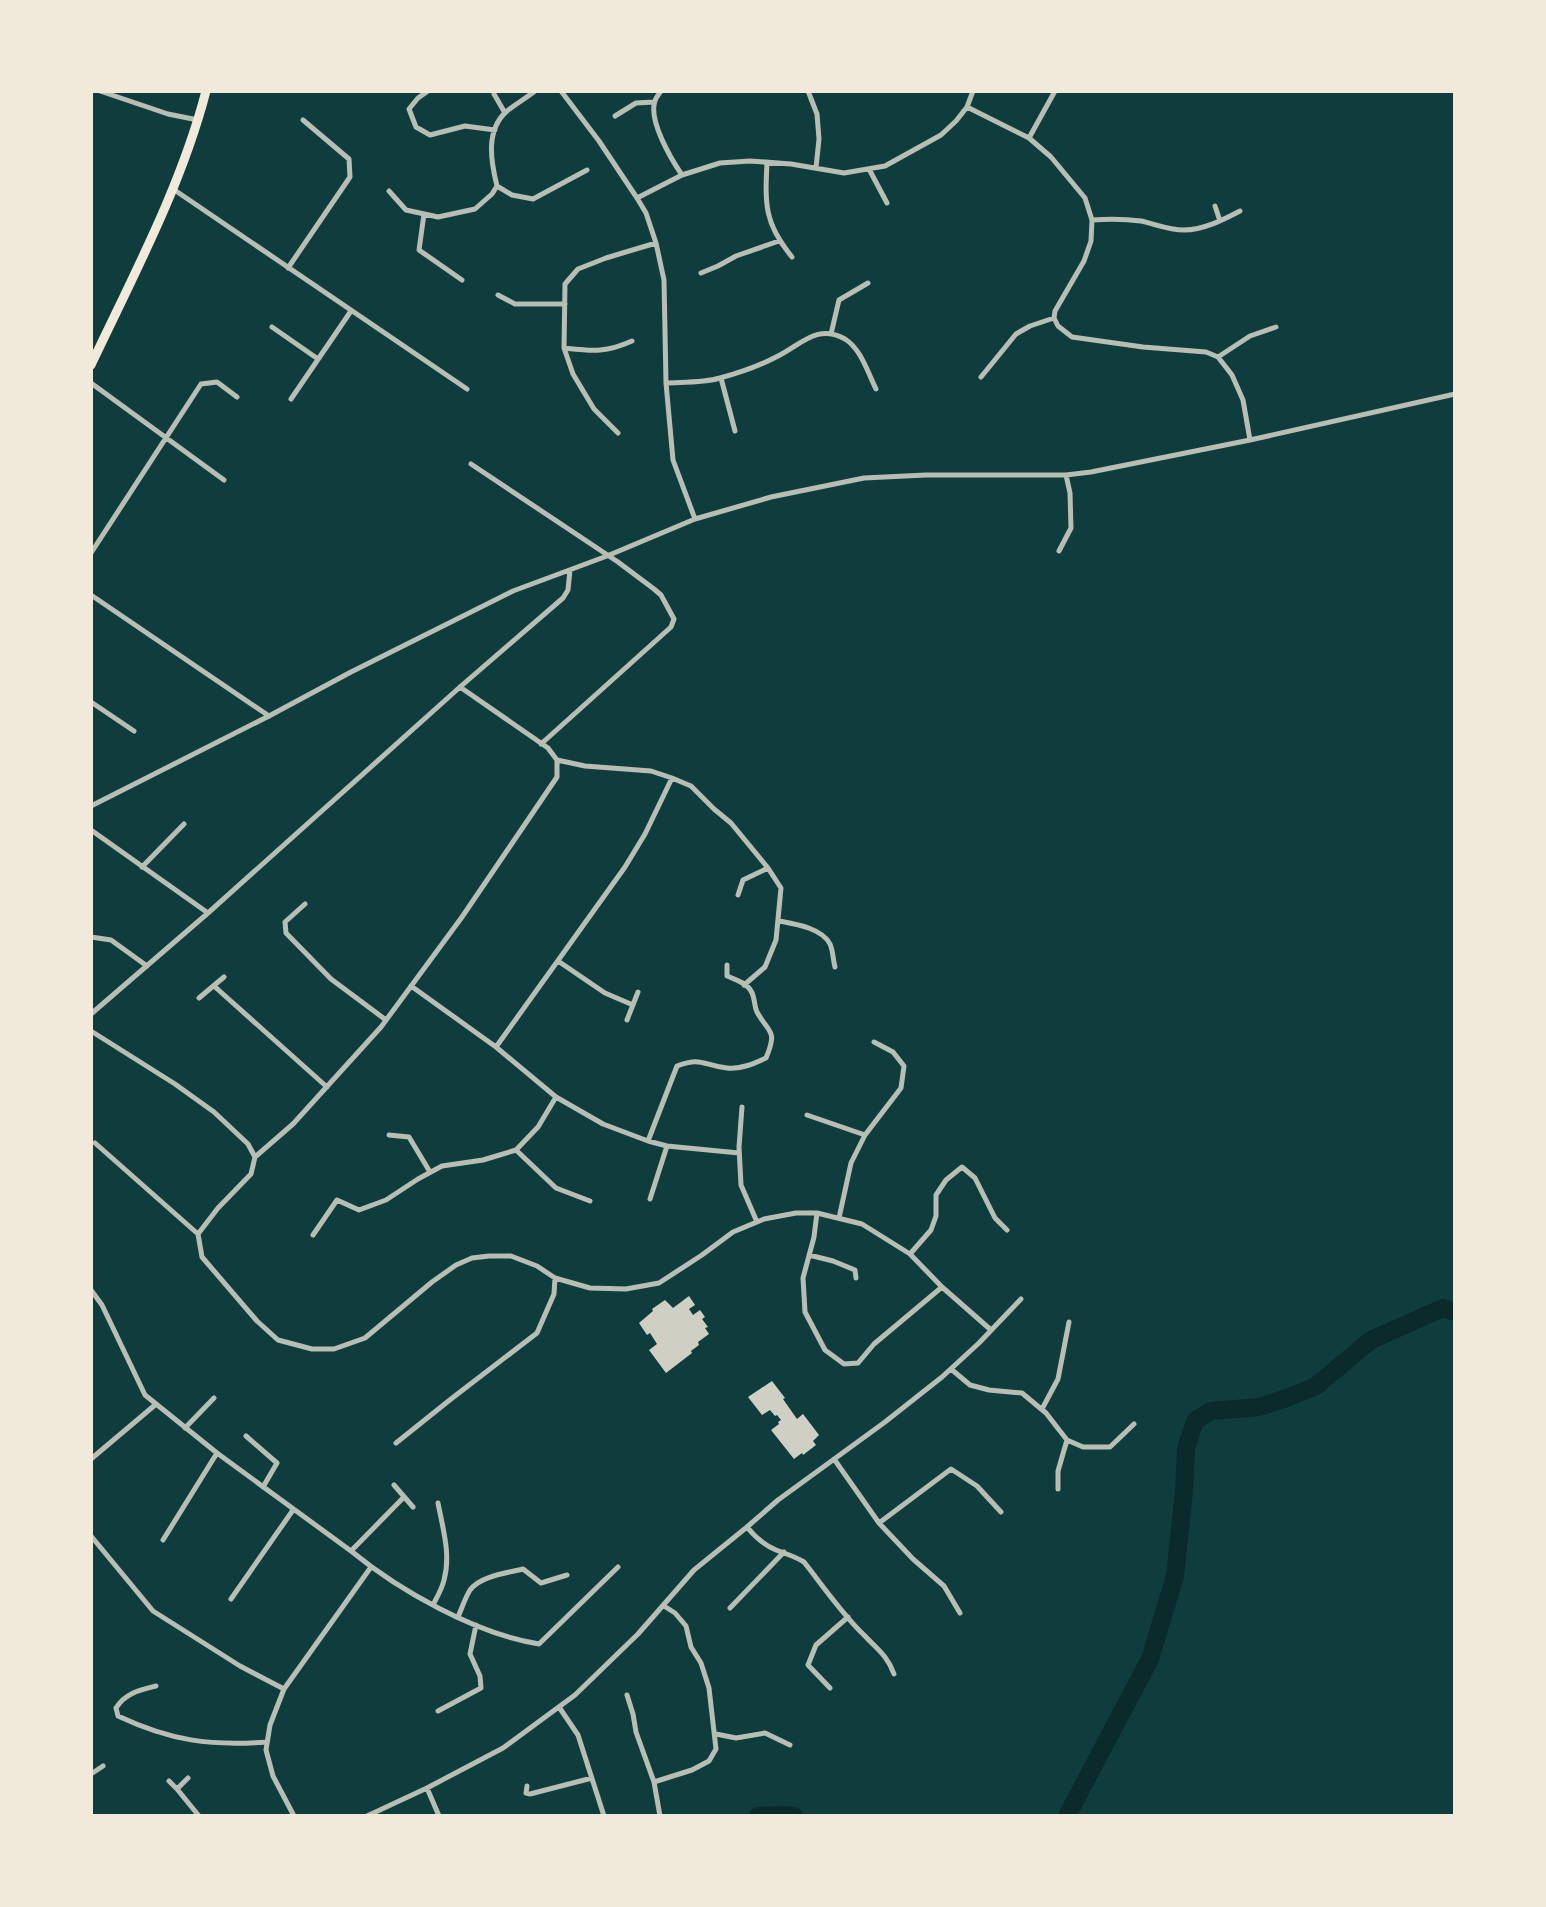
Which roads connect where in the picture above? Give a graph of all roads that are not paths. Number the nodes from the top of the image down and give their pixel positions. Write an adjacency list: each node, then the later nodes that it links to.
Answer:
1 (100, 91): 15 (street)
2 (206, 91): 15 (main road)
3 (428, 91): 17 (street)
4 (535, 91): 13 (street)
5 (561, 91): 27 (street)
6 (661, 91): 11 (street)
7 (808, 91): 20 (street)
8 (973, 91): 12 (street)
9 (1055, 91): 18 (street)
10 (494, 94): 13 (street)
11 (654, 102): 14 (street); 23 (street)
12 (967, 107): 18 (street); 21 (street)
13 (505, 113): 17 (street)
14 (615, 116)
15 (198, 120): 25 (main road)
16 (303, 120): 37 (street)
17 (495, 130): 24 (street)
18 (1029, 138): 32 (street)
19 (767, 162): 20 (street); 23 (street); 34 (street)
20 (816, 168): 21 (street)
21 (869, 169): 28 (street)
22 (587, 170): 24 (street)
23 (682, 175): 27 (street)
24 (497, 186): 31 (street)
25 (173, 189): 37 (street); 52 (main road)
26 (389, 191): 31 (street)
27 (636, 198): 35 (street)
28 (887, 203)
29 (1214, 206): 33 (street)
30 (1240, 211): 33 (street)
31 (424, 214): 39 (street)
32 (1092, 220): 33 (street); 44 (street)
33 (1220, 221)
34 (779, 241): 36 (street); 38 (street)
35 (656, 243): 42 (street); 56 (street)
36 (792, 257)
37 (288, 268): 43 (street)
38 (701, 273)
39 (462, 280)
40 (868, 283): 47 (street)
41 (498, 295): 42 (street)
42 (565, 304): 49 (street)
43 (351, 311): 51 (street); 57 (street)
44 (1054, 318): 50 (street); 53 (street)
45 (272, 327): 51 (street)
46 (1276, 327): 50 (street)
47 (831, 334): 54 (street); 58 (street)
48 (632, 341): 49 (street)
49 (564, 348): 63 (street)
50 (1217, 357): 65 (street)
51 (318, 359): 61 (street)
52 (91, 365)
53 (981, 377)
54 (721, 378): 56 (street); 62 (street)
55 (91, 383): 64 (street)
56 (666, 383): 69 (street)
57 (467, 388)
58 (876, 389)
59 (1455, 394): 65 (street)
60 (237, 397): 64 (street)
61 (291, 400)
62 (735, 431)
63 (618, 433)
64 (166, 438): 68 (street); 71 (street)
65 (1250, 440): 67 (street)
66 (471, 464): 72 (street)
67 (1066, 475): 69 (street); 70 (street)
68 (224, 480)
69 (695, 519): 72 (street)
70 (1059, 551)
71 (91, 553)
72 (607, 556): 73 (street); 79 (street)
73 (570, 570): 75 (street); 77 (street)
74 (91, 595): 77 (street)
75 (460, 687): 79 (street); 89 (street)
76 (91, 702): 78 (street)
77 (269, 716): 82 (street)
78 (134, 731)
79 (541, 744): 80 (street)
80 (557, 760): 81 (street); 99 (street)
81 (672, 778): 86 (street); 92 (street)
82 (91, 806)
83 (184, 824): 85 (street)
84 (91, 830): 85 (street)
85 (142, 867): 89 (street)
86 (768, 868): 87 (street); 90 (street)
87 (738, 895)
88 (305, 904): 104 (street)
89 (208, 914): 94 (street)
90 (779, 921): 95 (street); 97 (street)
91 (91, 937): 94 (street)
92 (558, 961): 102 (street); 108 (street)
93 (727, 965): 97 (street)
94 (146, 966): 103 (street)
95 (835, 967)
96 (225, 978): 98 (street)
97 (744, 985): 115 (street)
98 (214, 986): 101 (street); 109 (street)
99 (411, 986): 104 (street); 108 (street)
100 (638, 992): 102 (street)
101 (199, 998)
102 (633, 1005): 105 (street)
103 (91, 1014)
104 (386, 1020): 109 (street)
105 (627, 1020)
106 (91, 1031): 120 (street)
107 (874, 1042): 114 (street)
108 (496, 1047): 110 (street)
109 (327, 1087): 120 (street)
110 (556, 1097): 115 (street); 118 (street)
111 (743, 1107): 119 (street)
112 (807, 1115): 114 (street)
113 (389, 1135): 121 (street)
114 (865, 1135): 125 (street)
115 (648, 1142): 117 (street)
116 (95, 1143): 128 (street)
117 (667, 1146): 119 (street); 122 (street)
118 (516, 1150): 121 (street); 123 (street)
119 (739, 1153): 126 (street)
120 (256, 1157): 128 (street)
121 (430, 1172): 129 (street)
122 (650, 1199)
123 (590, 1201)
124 (817, 1213): 125 (street); 126 (street); 131 (street)
125 (839, 1218): 130 (street)
126 (757, 1222): 132 (street)
127 (1007, 1230): 130 (street)
128 (198, 1234): 132 (street)
129 (313, 1236)
130 (910, 1254): 134 (street)
131 (809, 1255): 133 (street); 134 (street)
132 (555, 1278): 147 (street)
133 (856, 1278)
134 (942, 1287): 138 (street)
135 (91, 1290): 141 (street)
136 (1021, 1299): 138 (street)
137 (1069, 1322): 142 (street)
138 (991, 1330): 139 (street)
139 (951, 1368): 142 (street); 150 (street)
140 (214, 1398): 144 (street)
141 (155, 1405): 144 (street); 149 (street)
142 (1042, 1409): 146 (street)
143 (1134, 1424): 146 (street)
144 (185, 1428): 148 (street)
145 (246, 1436): 152 (street)
146 (1067, 1440): 153 (street)
147 (396, 1443)
148 (217, 1453): 152 (street); 162 (street)
149 (91, 1458)
150 (834, 1460): 159 (street); 160 (street)
151 (394, 1485): 154 (street)
152 (263, 1487): 157 (street)
153 (1058, 1489)
154 (404, 1497): 156 (street); 163 (street)
155 (438, 1503): 169 (street)
156 (413, 1507)
157 (293, 1510): 163 (street); 168 (street)
158 (1001, 1512): 159 (street)
159 (878, 1521): 172 (street)
160 (747, 1527): 164 (street); 170 (street)
161 (91, 1536): 179 (street)
162 (163, 1540)
163 (351, 1551): 165 (street)
164 (784, 1552): 171 (street); 174 (street)
165 (371, 1567): 169 (street); 179 (street)
166 (618, 1567): 175 (street)
167 (567, 1575): 173 (street)
168 (231, 1600)
169 (433, 1605): 173 (street)
170 (664, 1606): 181 (street); 183 (street)
171 (730, 1608)
172 (960, 1613)
173 (458, 1617): 175 (street)
174 (848, 1617): 176 (street); 178 (street)
175 (476, 1625): 182 (street)
176 (894, 1674)
177 (156, 1686): 184 (street)
178 (830, 1688)
179 (284, 1689): 184 (street)
180 (627, 1695): 191 (street)
181 (559, 1707): 189 (street); 193 (street)
182 (438, 1711)
183 (716, 1734): 185 (street); 191 (street)
184 (267, 1742): 196 (street)
185 (790, 1745)
186 (103, 1766): 187 (street)
187 (91, 1774)
188 (188, 1778): 194 (street)
189 (592, 1778): 192 (street); 199 (street)
190 (169, 1781): 194 (street)
191 (654, 1782): 200 (street)
192 (527, 1786)
193 (427, 1788): 197 (street); 198 (street)
194 (177, 1789): 195 (street)
195 (199, 1816)
196 (294, 1816)
197 (367, 1816)
198 (439, 1816)
199 (604, 1816)
200 (660, 1816)

